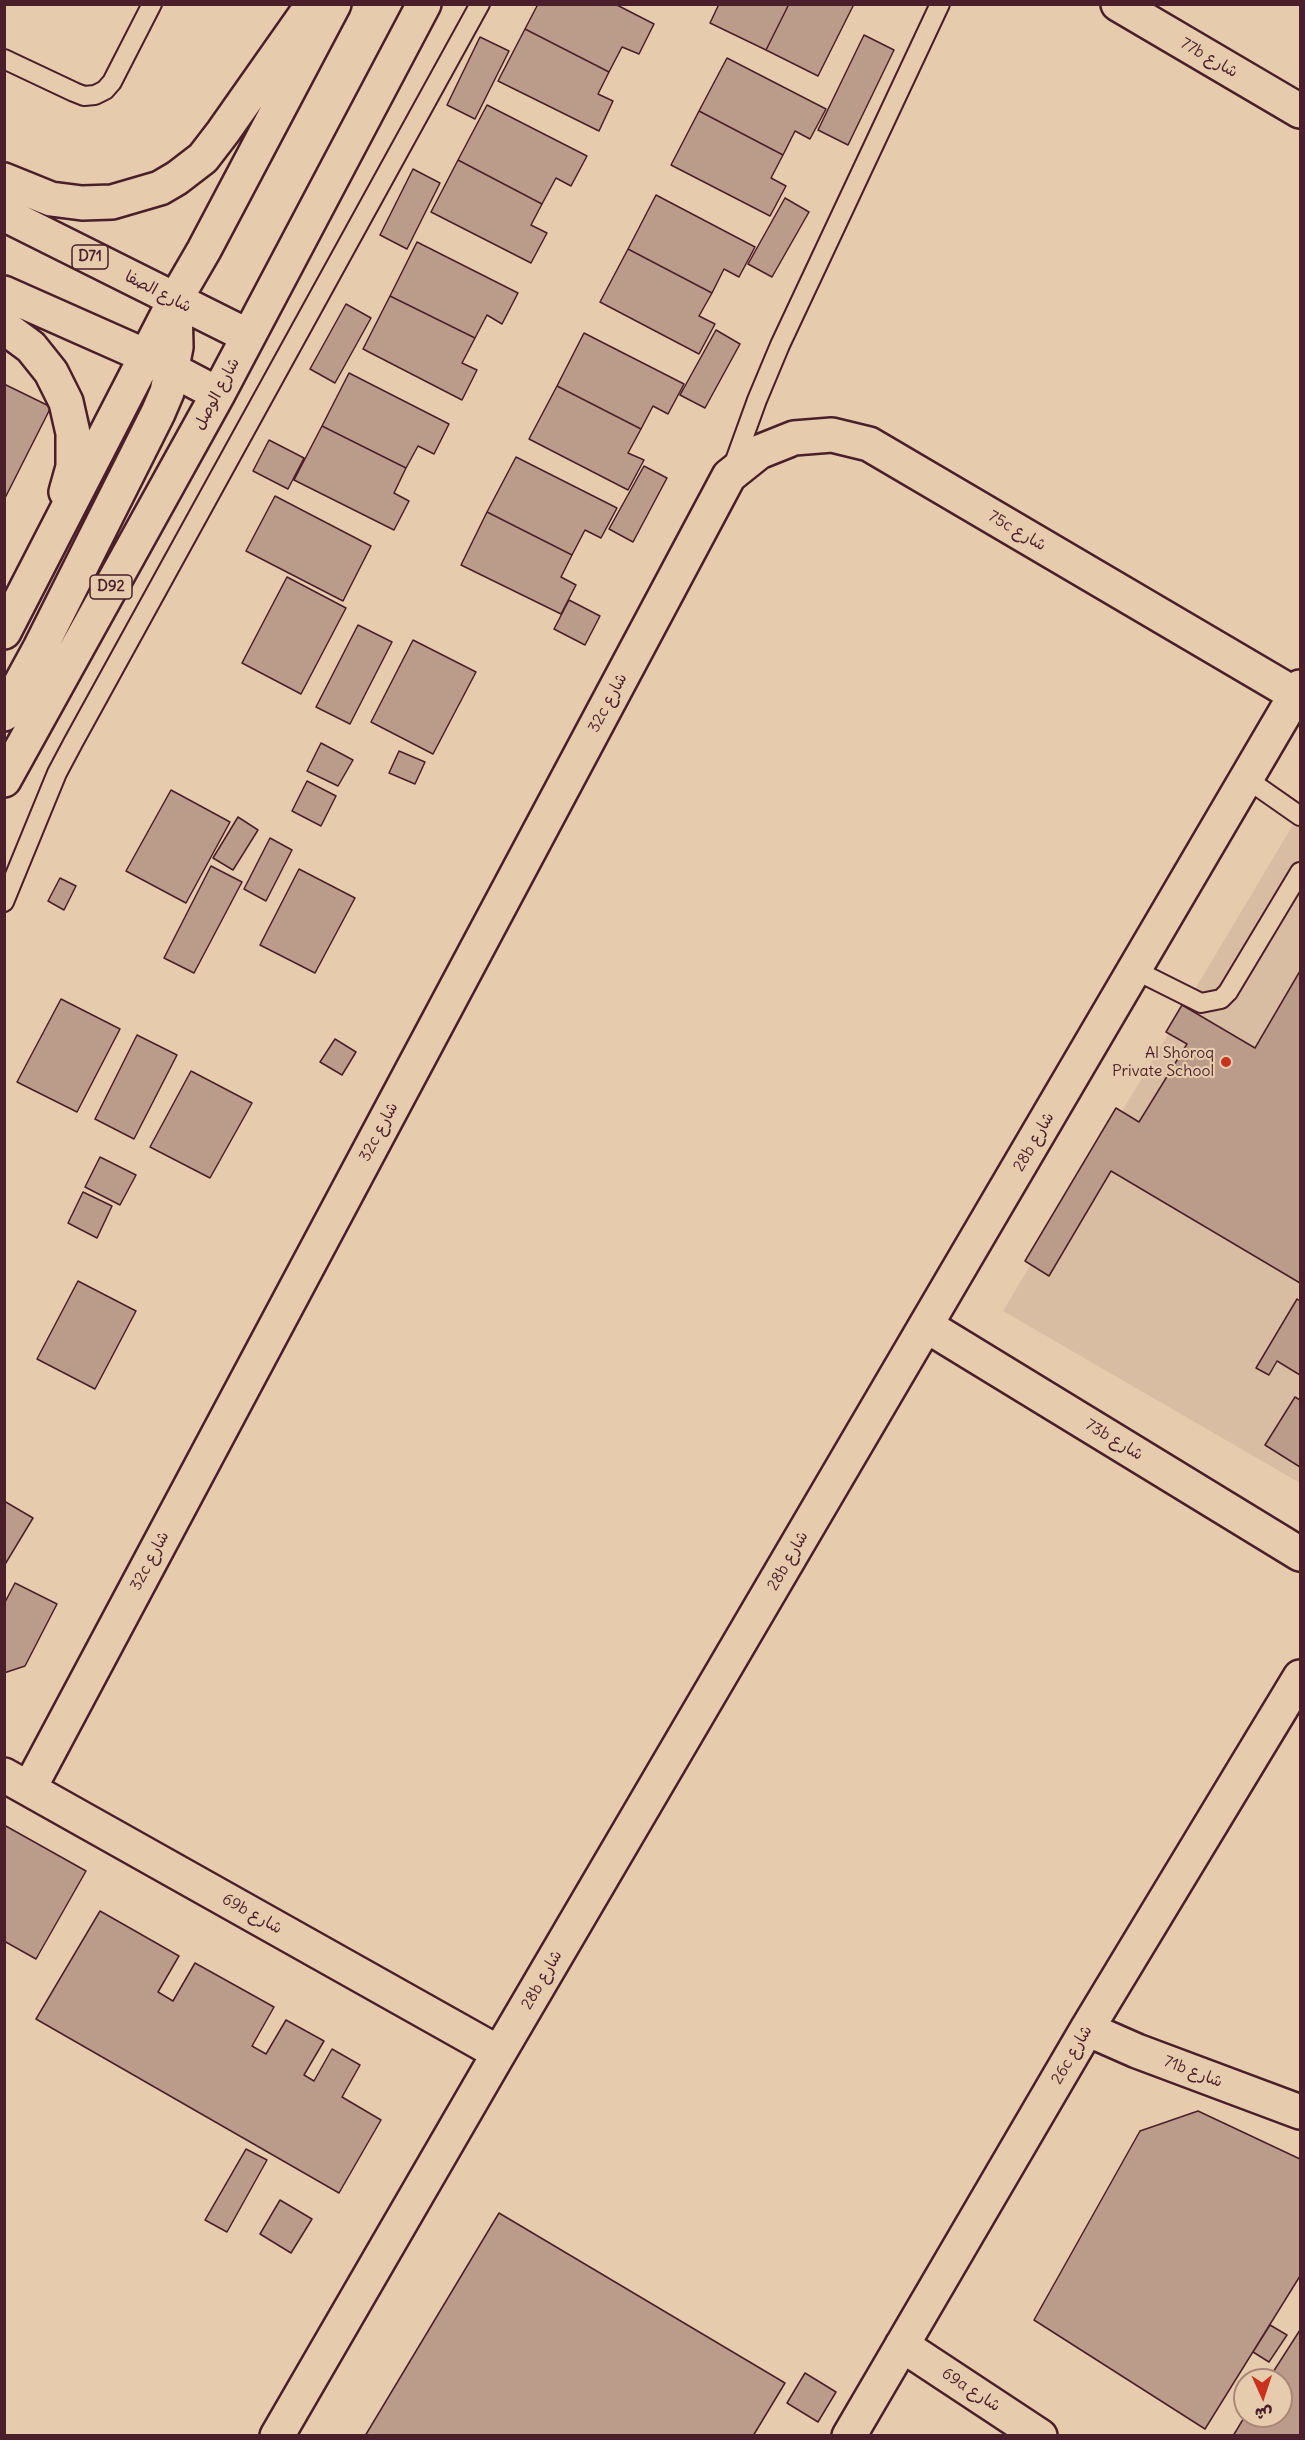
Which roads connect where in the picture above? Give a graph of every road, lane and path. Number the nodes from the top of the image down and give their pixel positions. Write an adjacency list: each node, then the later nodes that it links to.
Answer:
1 (152, 4): 8 (lane)
2 (313, 4): 10 (street)
3 (333, 4): 13 (street)
4 (424, 4): 15 (street, شارع الوصل / D92)
5 (480, 4): 27 (lane)
6 (939, 4): 18 (lane)
7 (1118, 4): 9 (street, 77b شارع)
8 (4, 59)
9 (1300, 111)
10 (4, 180)
11 (4, 214): 13 (street, شارع الصفا / D71)
12 (4, 293): 16 (street)
13 (175, 300): 15 (street, شارع الصفا / D71); 16 (street)
14 (4, 327): 19 (street)
15 (248, 336): 17 (street, شارع الوصل / D92)
16 (159, 363): 17 (street); 19 (street); 22 (street)
17 (218, 394): 24 (street, شارع الوصل / D92)
18 (729, 476): 21 (street, 75c شارع); 32 (street, 32c شارع)
19 (54, 535): 20 (street)
20 (8, 621)
21 (1298, 691): 23 (street, 28b شارع)
22 (4, 714)
23 (1247, 779): 25 (lane); 28 (street, 28b شارع)
24 (4, 780)
25 (1300, 816)
26 (1300, 872): 28 (lane)
27 (4, 902)
28 (1135, 970): 29 (street, 28b شارع)
29 (927, 1326): 30 (street, 73b شارع); 34 (street, 28b شارع)
30 (1300, 1554)
31 (1300, 1677): 33 (street, 26c شارع)
32 (16, 1782): 34 (street, 69b شارع)
33 (1087, 2029): 35 (street, 71b شارع); 36 (street, 26c شارع)
34 (499, 2053): 37 (street, 28b شارع)
35 (1300, 2112)
36 (902, 2345): 38 (street, 26c شارع); 39 (street, 69a شارع)
37 (277, 2436)
38 (849, 2436)
39 (1040, 2436)

